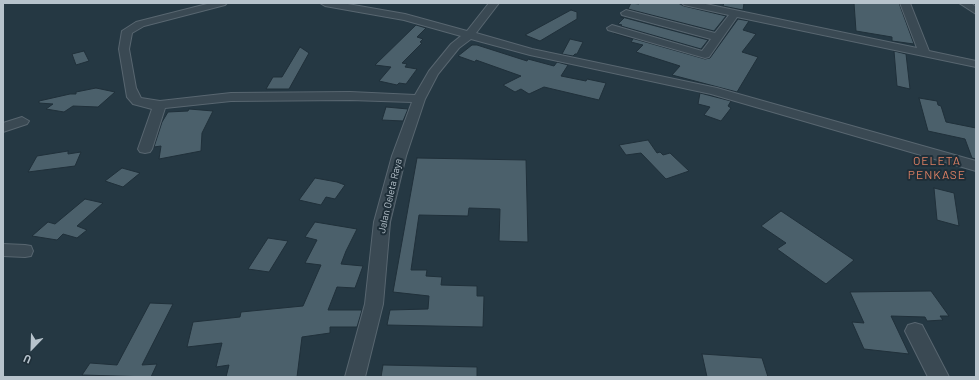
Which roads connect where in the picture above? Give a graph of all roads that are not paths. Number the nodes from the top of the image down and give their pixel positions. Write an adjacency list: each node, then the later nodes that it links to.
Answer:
1 (222, 3): 16 (street)
2 (325, 3): 11 (street)
3 (494, 3): 11 (street, Jalan Oeleta Raya)
4 (687, 3): 9 (street)
5 (905, 3): 13 (street)
6 (964, 3): 7 (street)
7 (976, 11)
8 (626, 13): 12 (street)
9 (735, 13): 12 (street); 13 (street)
10 (612, 28): 12 (street)
11 (469, 35): 15 (street, Jalan Oeleta Raya); 20 (street)
12 (717, 38)
13 (924, 52): 14 (street)
14 (976, 64)
15 (419, 99): 16 (street); 24 (street, Jalan Oeleta Raya)
16 (160, 105): 19 (street)
17 (22, 121): 18 (street)
18 (3, 128)
19 (145, 149)
20 (976, 166)
21 (3, 250): 22 (street)
22 (25, 251)
23 (915, 331): 25 (street)
24 (354, 377)
25 (939, 377)

